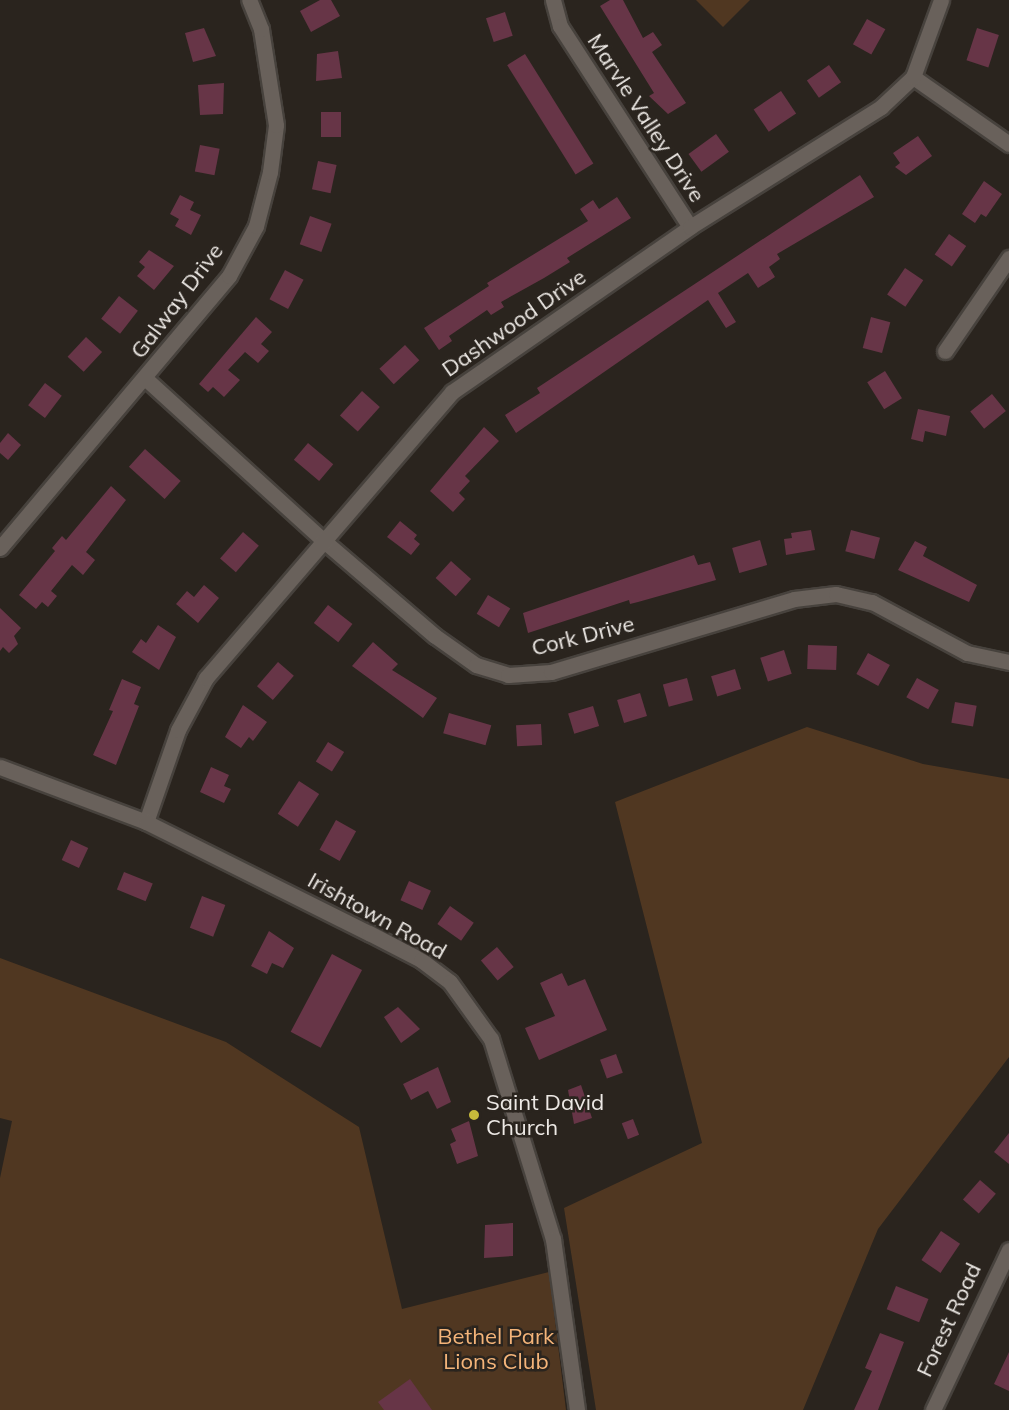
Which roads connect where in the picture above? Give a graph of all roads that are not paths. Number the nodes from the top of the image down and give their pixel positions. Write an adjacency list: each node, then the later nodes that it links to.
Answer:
1 (249, 0): 9 (street, Galway Drive)
2 (553, 0): 6 (street, Marvle Valley Drive)
3 (941, 0): 4 (street, Dashwood Drive)
4 (913, 77): 5 (street); 6 (street, Dashwood Drive)
5 (1009, 144)
6 (690, 227): 10 (street, Dashwood Drive)
7 (1009, 258): 8 (street)
8 (945, 351)
9 (146, 379): 10 (street, Cork Drive); 11 (street, Galway Drive)
10 (324, 541): 12 (street, Cork Drive); 14 (street, Dashwood Drive)
11 (0, 548)
12 (1009, 662)
13 (0, 767): 14 (street, Irishtown Road)
14 (146, 822): 16 (street, Irishtown Road)
15 (1009, 1251): 17 (street, Forest Road)
16 (577, 1410)
17 (933, 1410)

